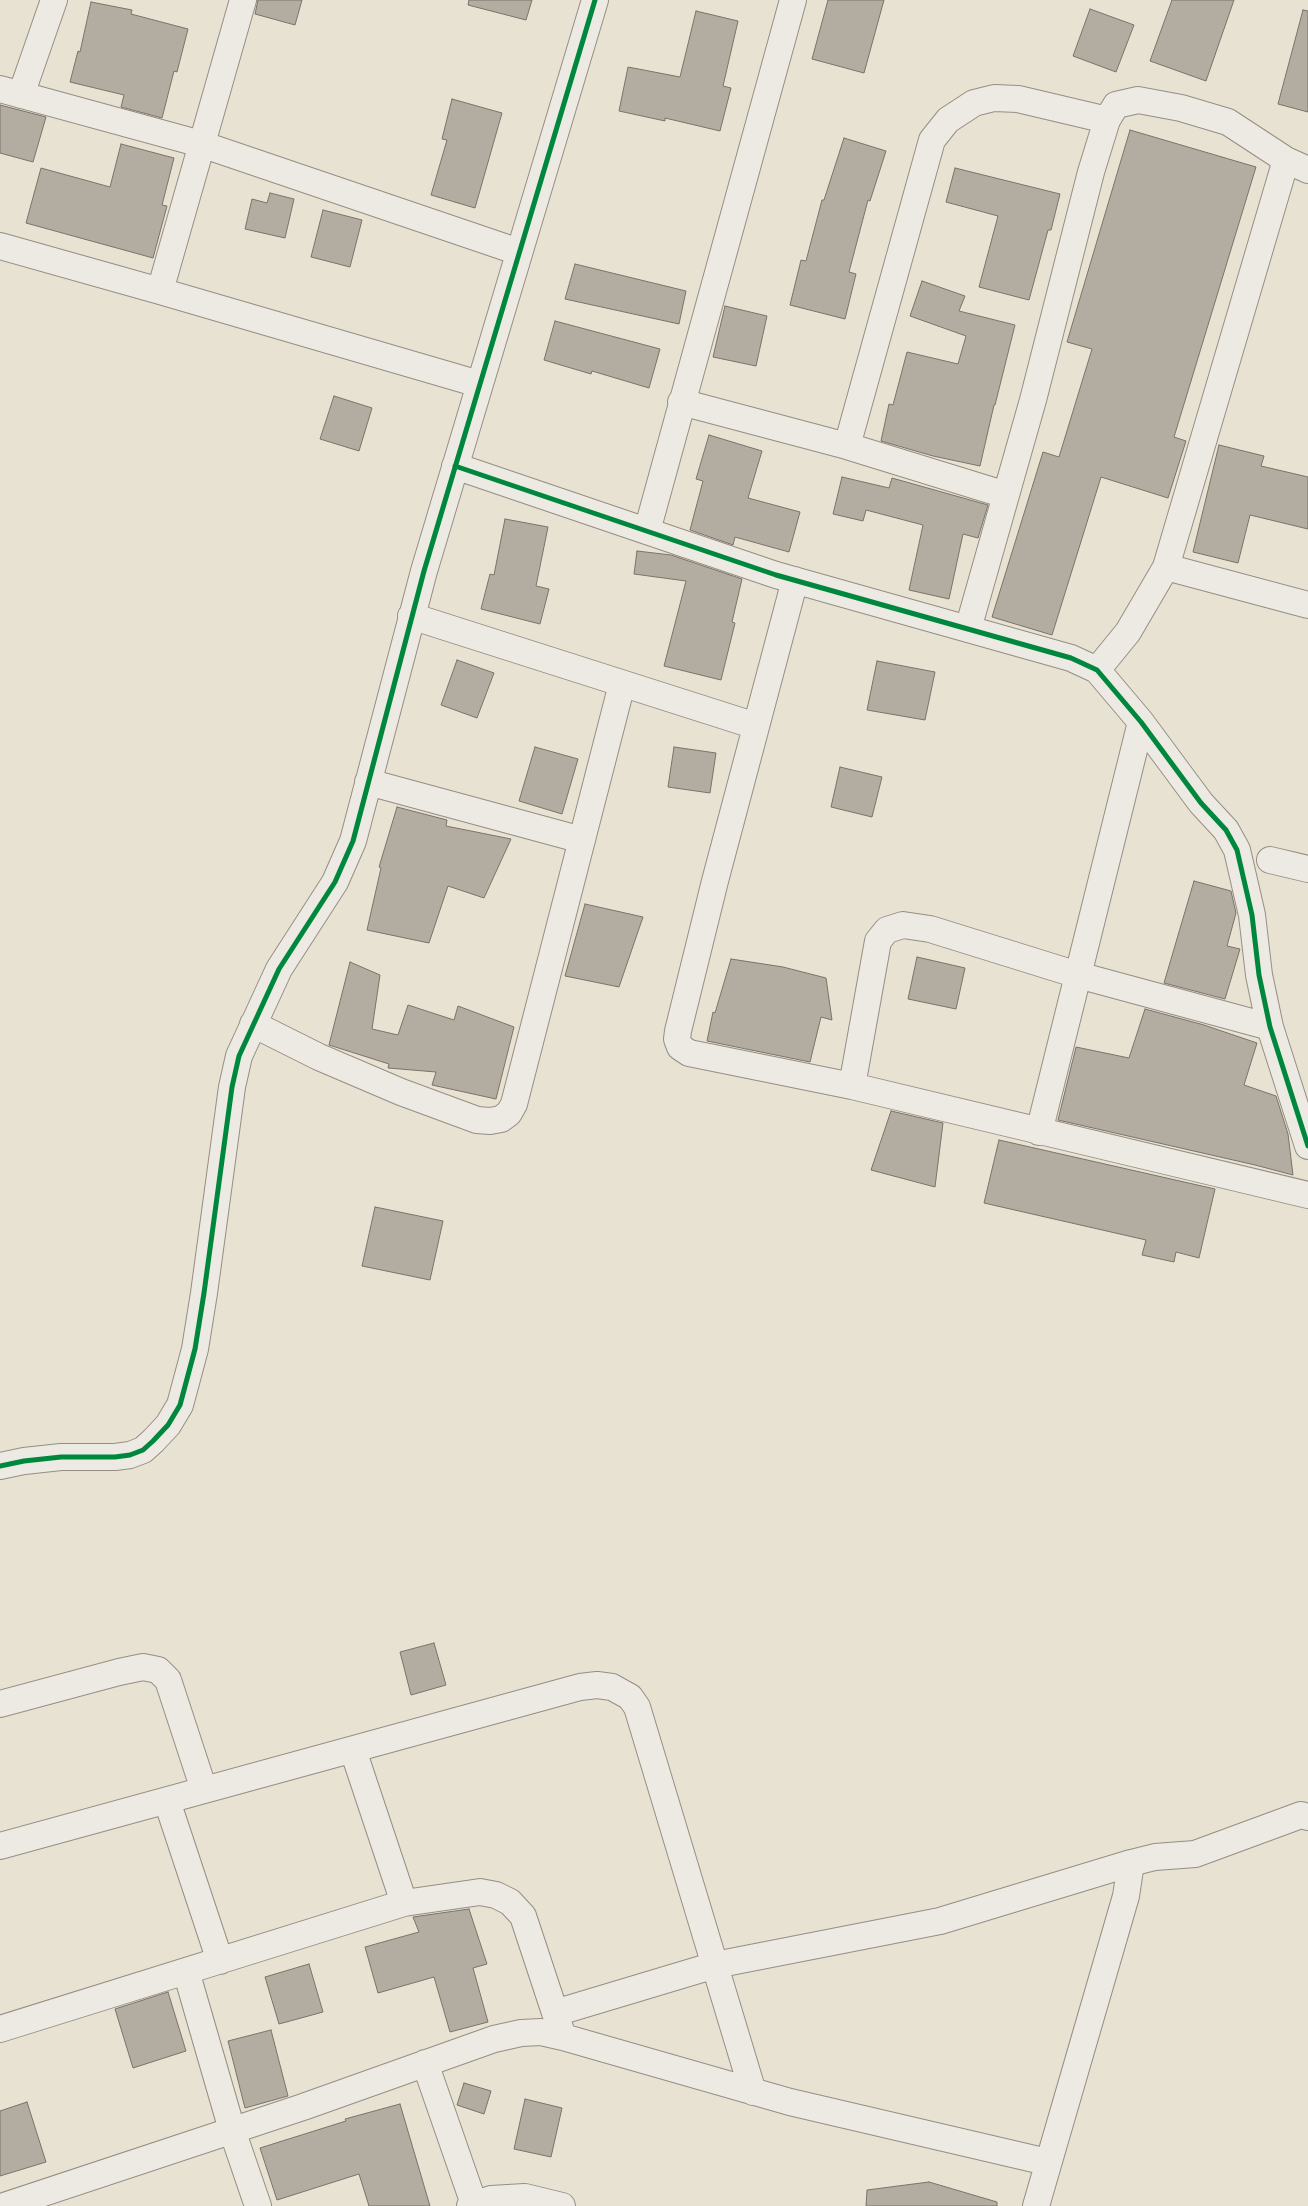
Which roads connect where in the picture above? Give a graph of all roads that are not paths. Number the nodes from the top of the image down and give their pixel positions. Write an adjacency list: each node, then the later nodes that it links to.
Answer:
1 (54, 0): 5 (street)
2 (243, 0): 7 (street)
3 (595, 0): 10 (street)
4 (793, 0): 13 (street)
5 (11, 92): 7 (street)
6 (1107, 120): 8 (street); 14 (street); 16 (street)
7 (201, 144): 10 (street); 11 (street)
8 (1297, 165): 18 (street)
9 (0, 246): 11 (street)
10 (519, 252): 12 (street)
11 (160, 290): 12 (street)
12 (479, 384): 15 (street)
13 (681, 402): 14 (street); 17 (street)
14 (847, 446): 16 (street)
15 (455, 466): 17 (street); 21 (street)
16 (1006, 495): 22 (street)
17 (647, 531): 19 (street)
18 (1166, 567): 20 (street); 23 (street)
19 (795, 580): 22 (street); 26 (street)
20 (1308, 605)
21 (411, 616): 24 (street); 27 (street)
22 (968, 629): 23 (street)
23 (1097, 670): 25 (street)
24 (622, 684): 26 (street); 28 (street)
25 (1141, 722): 31 (street); 33 (street)
26 (756, 726): 34 (street)
27 (368, 782): 28 (street); 32 (street)
28 (582, 840): 32 (street)
29 (1270, 860): 30 (street)
30 (1308, 869)
31 (1078, 974): 33 (street); 34 (street); 35 (street)
32 (253, 1024): 38 (street)
33 (1270, 1027): 36 (street)
34 (852, 1086): 35 (street)
35 (1039, 1132): 37 (street)
36 (1308, 1146)
37 (1308, 1195)
38 (0, 1466)
39 (0, 1704): 41 (street)
40 (353, 1750): 41 (street); 46 (street); 48 (street)
41 (204, 1790): 42 (street)
42 (167, 1801): 44 (street); 47 (street)
43 (1308, 1817): 45 (street)
44 (0, 1846)
45 (1131, 1863): 48 (street); 55 (street)
46 (404, 1903): 47 (street); 50 (street)
47 (220, 1960): 49 (street)
48 (715, 1965): 50 (street); 53 (street)
49 (186, 1971): 51 (street); 54 (street)
50 (559, 2025): 52 (street); 53 (street)
51 (0, 2029)
52 (425, 2063): 54 (street); 57 (street)
53 (753, 2092): 55 (street)
54 (232, 2130): 56 (street); 59 (street)
55 (1048, 2162): 61 (street)
56 (31, 2201): 58 (street)
57 (472, 2205): 60 (street)
58 (4, 2206)
59 (258, 2206)
60 (562, 2206)
61 (1036, 2206)

